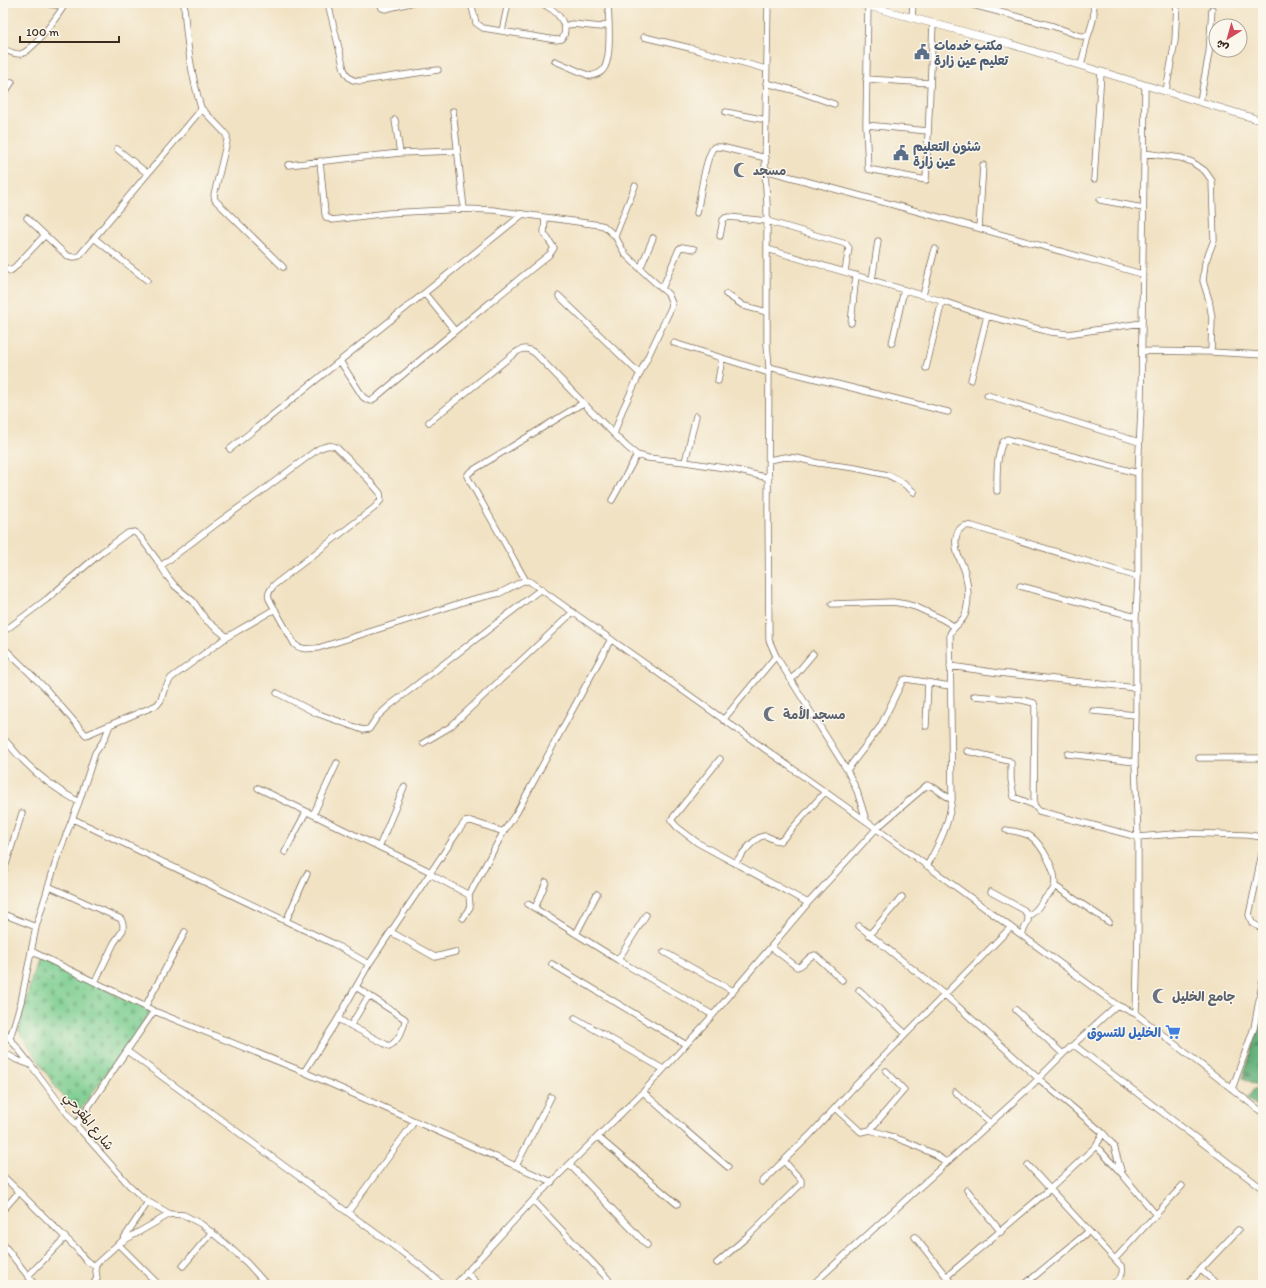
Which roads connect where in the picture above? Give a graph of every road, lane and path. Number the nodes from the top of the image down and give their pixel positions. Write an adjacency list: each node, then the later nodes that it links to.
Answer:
1 (47, 3): 2 (street)
2 (66, 3): 26 (street)
3 (184, 3): 41 (street)
4 (328, 3): 30 (street)
5 (380, 3): 6 (street)
6 (410, 3)
7 (471, 3): 23 (street)
8 (508, 3): 23 (street)
9 (539, 3): 22 (street)
10 (608, 3): 20 (street)
11 (768, 3): 29 (street)
12 (857, 3): 17 (street)
13 (914, 3): 19 (street)
14 (965, 3): 24 (street)
15 (1092, 3): 24 (street)
16 (1176, 3): 37 (street)
17 (868, 6): 19 (street); 32 (street)
18 (1212, 9): 39 (street)
19 (912, 18): 21 (street)
20 (609, 23): 22 (street); 27 (street)
21 (933, 24): 28 (street); 35 (street)
22 (565, 27): 23 (street)
23 (502, 31)
24 (1088, 36): 28 (street)
25 (644, 38): 29 (street)
26 (3, 49)
27 (555, 62)
28 (1081, 65): 31 (street)
29 (766, 69): 34 (street)
30 (438, 70)
31 (1102, 73): 36 (street); 59 (street)
32 (866, 79): 35 (street); 47 (street)
33 (12, 82): 38 (street)
34 (766, 83): 40 (street); 45 (street)
35 (930, 83): 48 (street)
36 (1145, 86): 37 (street); 52 (street)
37 (1166, 91): 39 (street)
38 (3, 94)
39 (1200, 101): 46 (street)
40 (834, 104)
41 (201, 108): 58 (street); 80 (street)
42 (452, 111): 50 (street)
43 (726, 112): 45 (street)
44 (395, 120): 51 (street)
45 (766, 120): 53 (street)
46 (1263, 121)
47 (866, 125): 48 (street); 48 (street)
48 (928, 131)
49 (117, 149): 58 (street)
50 (457, 151): 51 (street); 63 (street)
51 (400, 153): 54 (street)
52 (1144, 153): 62 (street); 102 (street)
53 (766, 158): 57 (street); 64 (street)
54 (320, 161): 55 (street); 63 (street)
55 (288, 165)
56 (982, 165): 69 (street)
57 (765, 170): 68 (street); 69 (street)
58 (147, 173): 73 (street)
59 (1094, 178)
60 (635, 186): 71 (street)
61 (1100, 200): 62 (street)
62 (1143, 208): 83 (street)
63 (464, 209): 65 (street)
64 (698, 213)
65 (522, 214): 67 (street); 89 (street)
66 (27, 218): 70 (street)
67 (545, 218): 71 (street); 98 (street)
68 (767, 221): 72 (street); 77 (street); 82 (street)
69 (979, 228): 83 (street)
70 (45, 235): 73 (street); 79 (street)
71 (615, 236): 81 (street)
72 (720, 236)
73 (94, 238): 85 (street)
74 (653, 238): 81 (street)
75 (878, 240): 86 (street)
76 (694, 249): 87 (street)
77 (767, 249): 82 (street); 94 (street)
78 (935, 249): 91 (street)
79 (3, 266)
80 (283, 267)
81 (640, 269): 87 (street)
82 (844, 272): 84 (street)
83 (1142, 274): 97 (street)
84 (856, 275): 86 (street); 96 (street)
85 (147, 280)
86 (872, 280): 88 (street)
87 (662, 289): 108 (street)
88 (904, 290): 91 (street); 100 (street)
89 (425, 294): 98 (street); 105 (street)
90 (726, 294): 94 (street)
91 (923, 295): 93 (street)
92 (559, 296): 108 (street)
93 (942, 301): 95 (street); 106 (street)
94 (767, 312): 107 (street)
95 (987, 316): 97 (street); 109 (street)
96 (851, 323)
97 (1142, 324): 101 (street)
98 (454, 331): 105 (street)
99 (674, 343): 104 (street)
100 (892, 343)
101 (1142, 351): 102 (street); 117 (street)
102 (1211, 352): 103 (street)
103 (1263, 354)
104 (722, 358): 107 (street); 110 (street)
105 (340, 361): 118 (street)
106 (926, 368)
107 (769, 370): 113 (street); 120 (street)
108 (640, 374): 116 (street)
109 (971, 380)
110 (718, 381)
111 (987, 395): 117 (street)
112 (583, 403): 115 (street); 116 (street); 129 (street)
113 (948, 412)
114 (696, 416): 121 (street)
115 (429, 422)
116 (614, 434): 119 (street)
117 (1139, 442): 122 (street)
118 (230, 449)
119 (637, 455): 121 (street); 126 (street)
120 (769, 460): 123 (street); 125 (street)
121 (685, 462): 123 (street)
122 (1138, 473): 124 (street); 128 (street)
123 (769, 478): 142 (street)
124 (997, 491)
125 (914, 492)
126 (612, 500)
127 (161, 566): 133 (street); 137 (street); 138 (street)
128 (1138, 577): 135 (street); 136 (street)
129 (526, 581): 131 (street); 133 (street)
130 (1020, 586): 135 (street)
131 (541, 589): 134 (street); 148 (street)
132 (832, 604): 136 (street)
133 (275, 610): 138 (street)
134 (573, 612): 139 (street); 156 (street)
135 (1136, 617): 147 (street)
136 (955, 627): 143 (street)
137 (3, 632)
138 (227, 637): 153 (street)
139 (610, 639): 152 (street); 178 (street)
140 (3, 647): 153 (street)
141 (813, 654): 144 (street)
142 (776, 656): 144 (street); 152 (street)
143 (950, 666): 146 (street); 147 (street)
144 (791, 680): 164 (street)
145 (928, 683): 146 (street); 154 (street); 164 (street)
146 (950, 686): 168 (street)
147 (1136, 688): 151 (street)
148 (277, 693)
149 (974, 696): 170 (street)
150 (1093, 711): 151 (street)
151 (1136, 715): 162 (street)
152 (723, 720): 167 (street)
153 (110, 725): 169 (street)
154 (926, 726)
155 (3, 738): 169 (street)
156 (423, 743)
157 (967, 751): 170 (street)
158 (1068, 754): 162 (street)
159 (1199, 758): 160 (street)
160 (1263, 758)
161 (720, 759): 184 (street)
162 (1135, 762): 179 (street)
163 (338, 763): 173 (street)
164 (847, 770): 175 (street)
165 (404, 787): 181 (street)
166 (258, 788): 172 (street)
167 (825, 792): 175 (street); 184 (street)
168 (952, 800): 176 (street); 185 (street)
169 (79, 802): 174 (street)
170 (1034, 805): 179 (street)
171 (22, 812): 187 (street)
172 (306, 812): 173 (street); 183 (street)
173 (313, 815): 181 (street)
174 (73, 819): 190 (street); 203 (street)
175 (866, 821): 176 (street)
176 (876, 828): 185 (street); 196 (street)
177 (1006, 830): 191 (street)
178 (504, 831): 186 (street); 194 (street)
179 (1138, 837): 180 (street); 233 (street)
180 (1263, 837)
181 (379, 847): 186 (street)
182 (1263, 849): 208 (street)
183 (285, 852)
184 (735, 864): 196 (street)
185 (927, 866): 207 (street)
186 (431, 873): 194 (street); 210 (street)
187 (3, 874)
188 (307, 874): 203 (street)
189 (546, 882): 198 (street)
190 (48, 886): 206 (street); 223 (street)
191 (1055, 886): 201 (street); 204 (street)
192 (991, 892): 201 (street)
193 (597, 894): 211 (street)
194 (469, 895): 202 (street)
195 (902, 896): 213 (street)
196 (808, 903): 214 (street)
197 (528, 904): 198 (street)
198 (535, 908): 211 (street)
199 (3, 914): 206 (street)
200 (646, 915): 218 (street)
201 (1028, 916): 212 (street)
202 (463, 918)
203 (286, 921): 219 (street)
204 (1109, 922)
205 (859, 926): 213 (street)
206 (36, 927): 215 (street)
207 (1011, 927): 212 (street); 227 (street)
208 (1263, 930)
209 (185, 932): 230 (street)
210 (391, 932): 216 (street); 219 (street)
211 (576, 934): 218 (street)
212 (1022, 934): 229 (street)
213 (869, 935): 227 (street)
214 (771, 947): 222 (street); 225 (street)
215 (32, 951): 223 (street); 240 (street)
216 (455, 952)
217 (664, 952): 225 (street)
218 (618, 960): 234 (street)
219 (369, 964): 224 (street)
220 (552, 964): 241 (street)
221 (1263, 979): 251 (street)
222 (842, 980)
223 (95, 982): 230 (street)
224 (356, 987): 228 (street); 236 (street)
225 (733, 990): 234 (street)
226 (859, 990): 239 (street)
227 (945, 995): 239 (street); 250 (street)
228 (369, 996): 237 (street); 237 (street)
229 (1117, 1005): 233 (street); 242 (street)
230 (145, 1007): 232 (street)
231 (1016, 1010): 245 (street)
232 (154, 1011): 243 (street); 249 (street)
233 (1136, 1014): 251 (street)
234 (713, 1015): 241 (street)
235 (575, 1018): 247 (street)
236 (338, 1019): 237 (street); 249 (street)
237 (351, 1025)
238 (3, 1030): 240 (street, شارع المقرحي)
239 (906, 1034): 255 (street)
240 (10, 1038): 246 (street, شارع المقرحي)
241 (685, 1044): 247 (street)
242 (1074, 1046): 245 (street); 275 (street)
243 (127, 1051): 258 (street); 283 (street)
244 (3, 1052): 246 (street)
245 (1063, 1054): 250 (street)
246 (31, 1065): 258 (street, شارع المقرحي)
247 (663, 1069): 252 (street)
248 (886, 1071): 260 (street)
249 (304, 1072): 268 (street)
250 (1039, 1079): 257 (street); 261 (street)
251 (1232, 1089): 256 (street)
252 (643, 1092): 262 (street); 269 (street)
253 (955, 1092): 257 (street)
254 (551, 1097): 268 (street)
255 (835, 1108): 260 (street); 264 (street)
256 (1263, 1113)
257 (990, 1123): 265 (street)
258 (76, 1125): 280 (street, شارع المقرحي)
259 (412, 1125): 283 (street)
260 (870, 1130): 265 (street)
261 (1103, 1133): 263 (street); 270 (street)
262 (598, 1137): 266 (street); 281 (street)
263 (1096, 1146): 270 (street); 277 (street)
264 (784, 1161): 273 (street); 296 (street)
265 (946, 1162): 311 (street)
266 (570, 1164): 272 (street); 294 (street)
267 (1028, 1165): 277 (street)
268 (516, 1166): 272 (street)
269 (728, 1167)
270 (1122, 1174): 285 (street)
271 (3, 1176): 278 (street)
272 (552, 1182): 279 (street)
273 (762, 1182)
274 (1182, 1186): 285 (street)
275 (1263, 1189)
276 (967, 1190): 289 (street)
277 (1050, 1190): 286 (street); 289 (street)
278 (19, 1192): 282 (street); 291 (street)
279 (533, 1200): 300 (street); 303 (street)
280 (148, 1202): 284 (street, شارع المقرحي); 292 (street)
281 (677, 1204)
282 (3, 1210)
283 (348, 1212): 308 (street)
284 (170, 1214): 288 (street); 292 (street)
285 (1156, 1215): 295 (street)
286 (1089, 1230): 295 (street); 313 (street)
287 (1238, 1230): 299 (street)
288 (212, 1232): 298 (street); 307 (street)
289 (1001, 1232): 302 (street)
290 (915, 1237): 302 (street)
291 (65, 1238): 297 (street); 301 (street)
292 (119, 1243): 297 (street); 306 (street)
293 (3, 1244): 301 (street)
294 (646, 1245)
295 (1115, 1259): 314 (street)
296 (717, 1263)
297 (95, 1265): 305 (street)
298 (183, 1266)
299 (1201, 1270): 315 (street); 316 (street)
300 (466, 1272): 309 (street); 310 (street)
301 (28, 1276): 304 (street)
302 (946, 1277): 312 (street)
303 (608, 1279)
304 (35, 1285)
305 (93, 1285)
306 (159, 1285)
307 (267, 1285)
308 (444, 1285)
309 (454, 1285)
310 (479, 1285)
311 (812, 1285)
312 (953, 1285)
313 (1024, 1285)
314 (1111, 1285)
315 (1186, 1285)
316 (1218, 1285)

